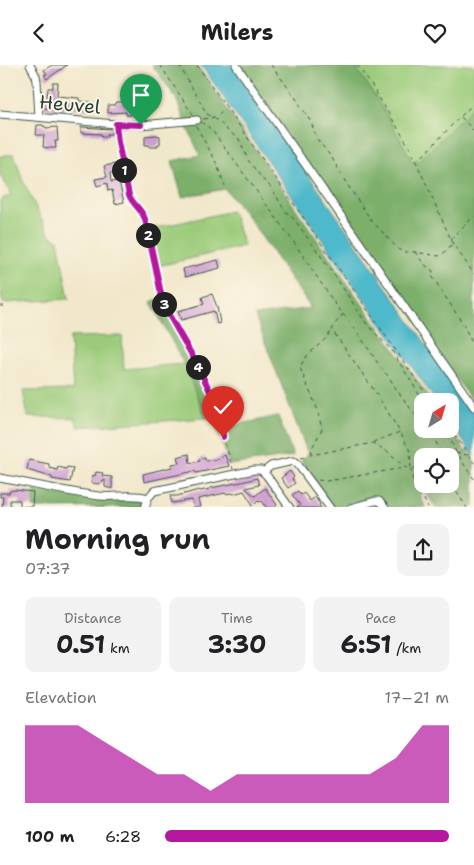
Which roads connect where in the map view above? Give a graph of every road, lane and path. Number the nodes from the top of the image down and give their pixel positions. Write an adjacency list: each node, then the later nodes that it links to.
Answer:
1 (160, 65): 14 (path)
2 (179, 65): 13 (path)
3 (197, 65): 9 (path)
4 (236, 65): 31 (street)
5 (271, 65): 22 (path)
6 (357, 65): 17 (path)
7 (34, 66): 11 (street)
8 (474, 103): 12 (path)
9 (227, 108): 13 (path); 30 (path)
10 (0, 114): 11 (street, Heuvel)
11 (39, 117): 15 (street, Heuvel)
12 (460, 117): 16 (path); 17 (path)
13 (213, 118): 14 (path); 29 (path)
14 (196, 121): 15 (street, Heuvel); 18 (path); 26 (path)
15 (116, 124): 46 (path)
16 (474, 131)
17 (416, 161): 20 (path)
18 (225, 186)
19 (474, 216): 20 (path)
20 (451, 239): 21 (path)
21 (453, 244): 22 (path); 23 (path)
22 (415, 252): 28 (path)
23 (474, 274)
24 (4, 305): 25 (path)
25 (0, 306)
26 (343, 314): 27 (path); 32 (path)
27 (332, 330): 33 (path); 37 (path)
28 (474, 347)
29 (418, 393)
30 (425, 393)
31 (474, 407)
32 (414, 413)
33 (400, 432): 35 (path); 44 (path)
34 (457, 438): 38 (path)
35 (373, 443): 37 (path); 42 (path)
36 (459, 453): 38 (path)
37 (310, 455): 40 (path)
38 (469, 455): 41 (path)
39 (459, 457): 48 (path)
40 (293, 461): 45 (street); 49 (street)
41 (474, 463)
42 (404, 467): 44 (path); 49 (path)
43 (414, 468): 44 (path)
44 (411, 469): 52 (path)
45 (263, 472): 46 (street); 55 (street)
46 (234, 473): 53 (street)
47 (0, 477): 53 (street)
48 (474, 479)
49 (310, 480): 56 (street)
50 (424, 493): 52 (path)
51 (457, 493): 60 (path)
52 (422, 497): 59 (path)
53 (148, 498): 54 (street)
54 (145, 507)
55 (290, 507)
56 (330, 507)
57 (350, 507): 58 (street)
58 (385, 507)
59 (428, 507)
60 (467, 507)

